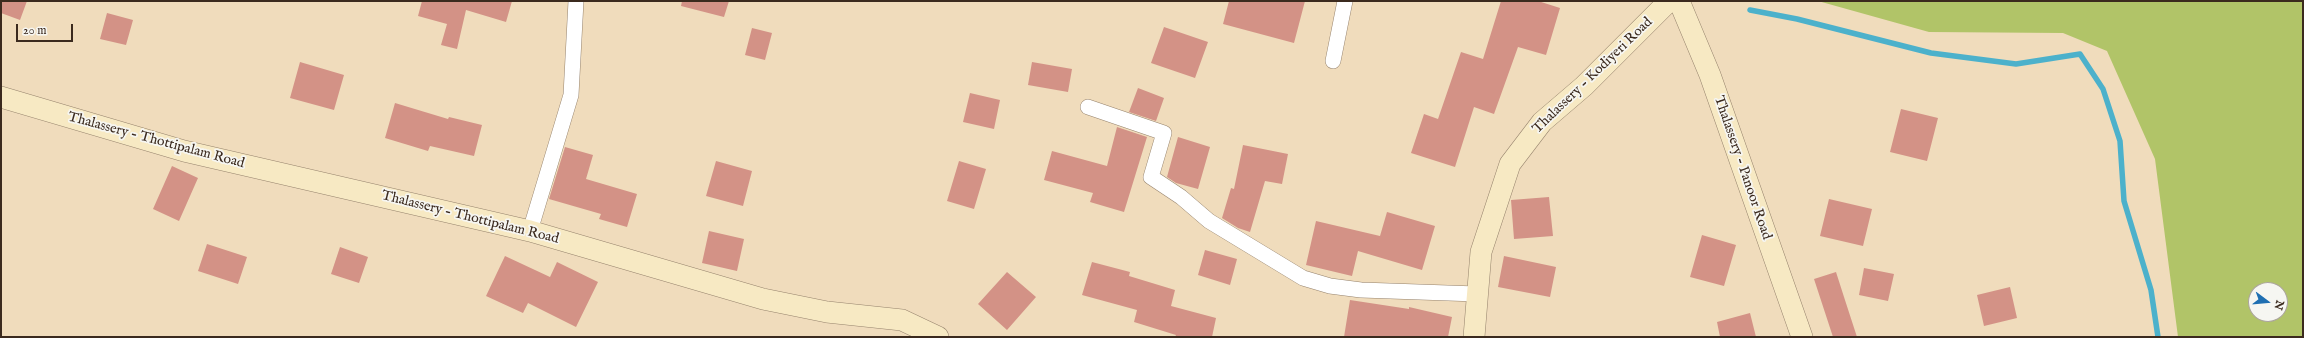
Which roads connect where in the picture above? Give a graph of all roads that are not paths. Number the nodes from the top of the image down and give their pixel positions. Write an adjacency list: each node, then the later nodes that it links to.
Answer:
1 (576, 1): 7 (street)
2 (1345, 1): 4 (street)
3 (1666, 3): 8 (main road, Thalassery - Kodiyeri Road); 11 (main road, Thalassery - Panoor Road)
4 (1333, 62)
5 (1, 97): 7 (main road, Thalassery - Thottipalam Road)
6 (1088, 107): 8 (street)
7 (530, 231): 9 (main road, Thalassery - Thottipalam Road)
8 (1477, 294): 10 (main road, Thalassery - Kodiyeri Road)
9 (938, 337)
10 (1474, 337)
11 (1802, 337)

